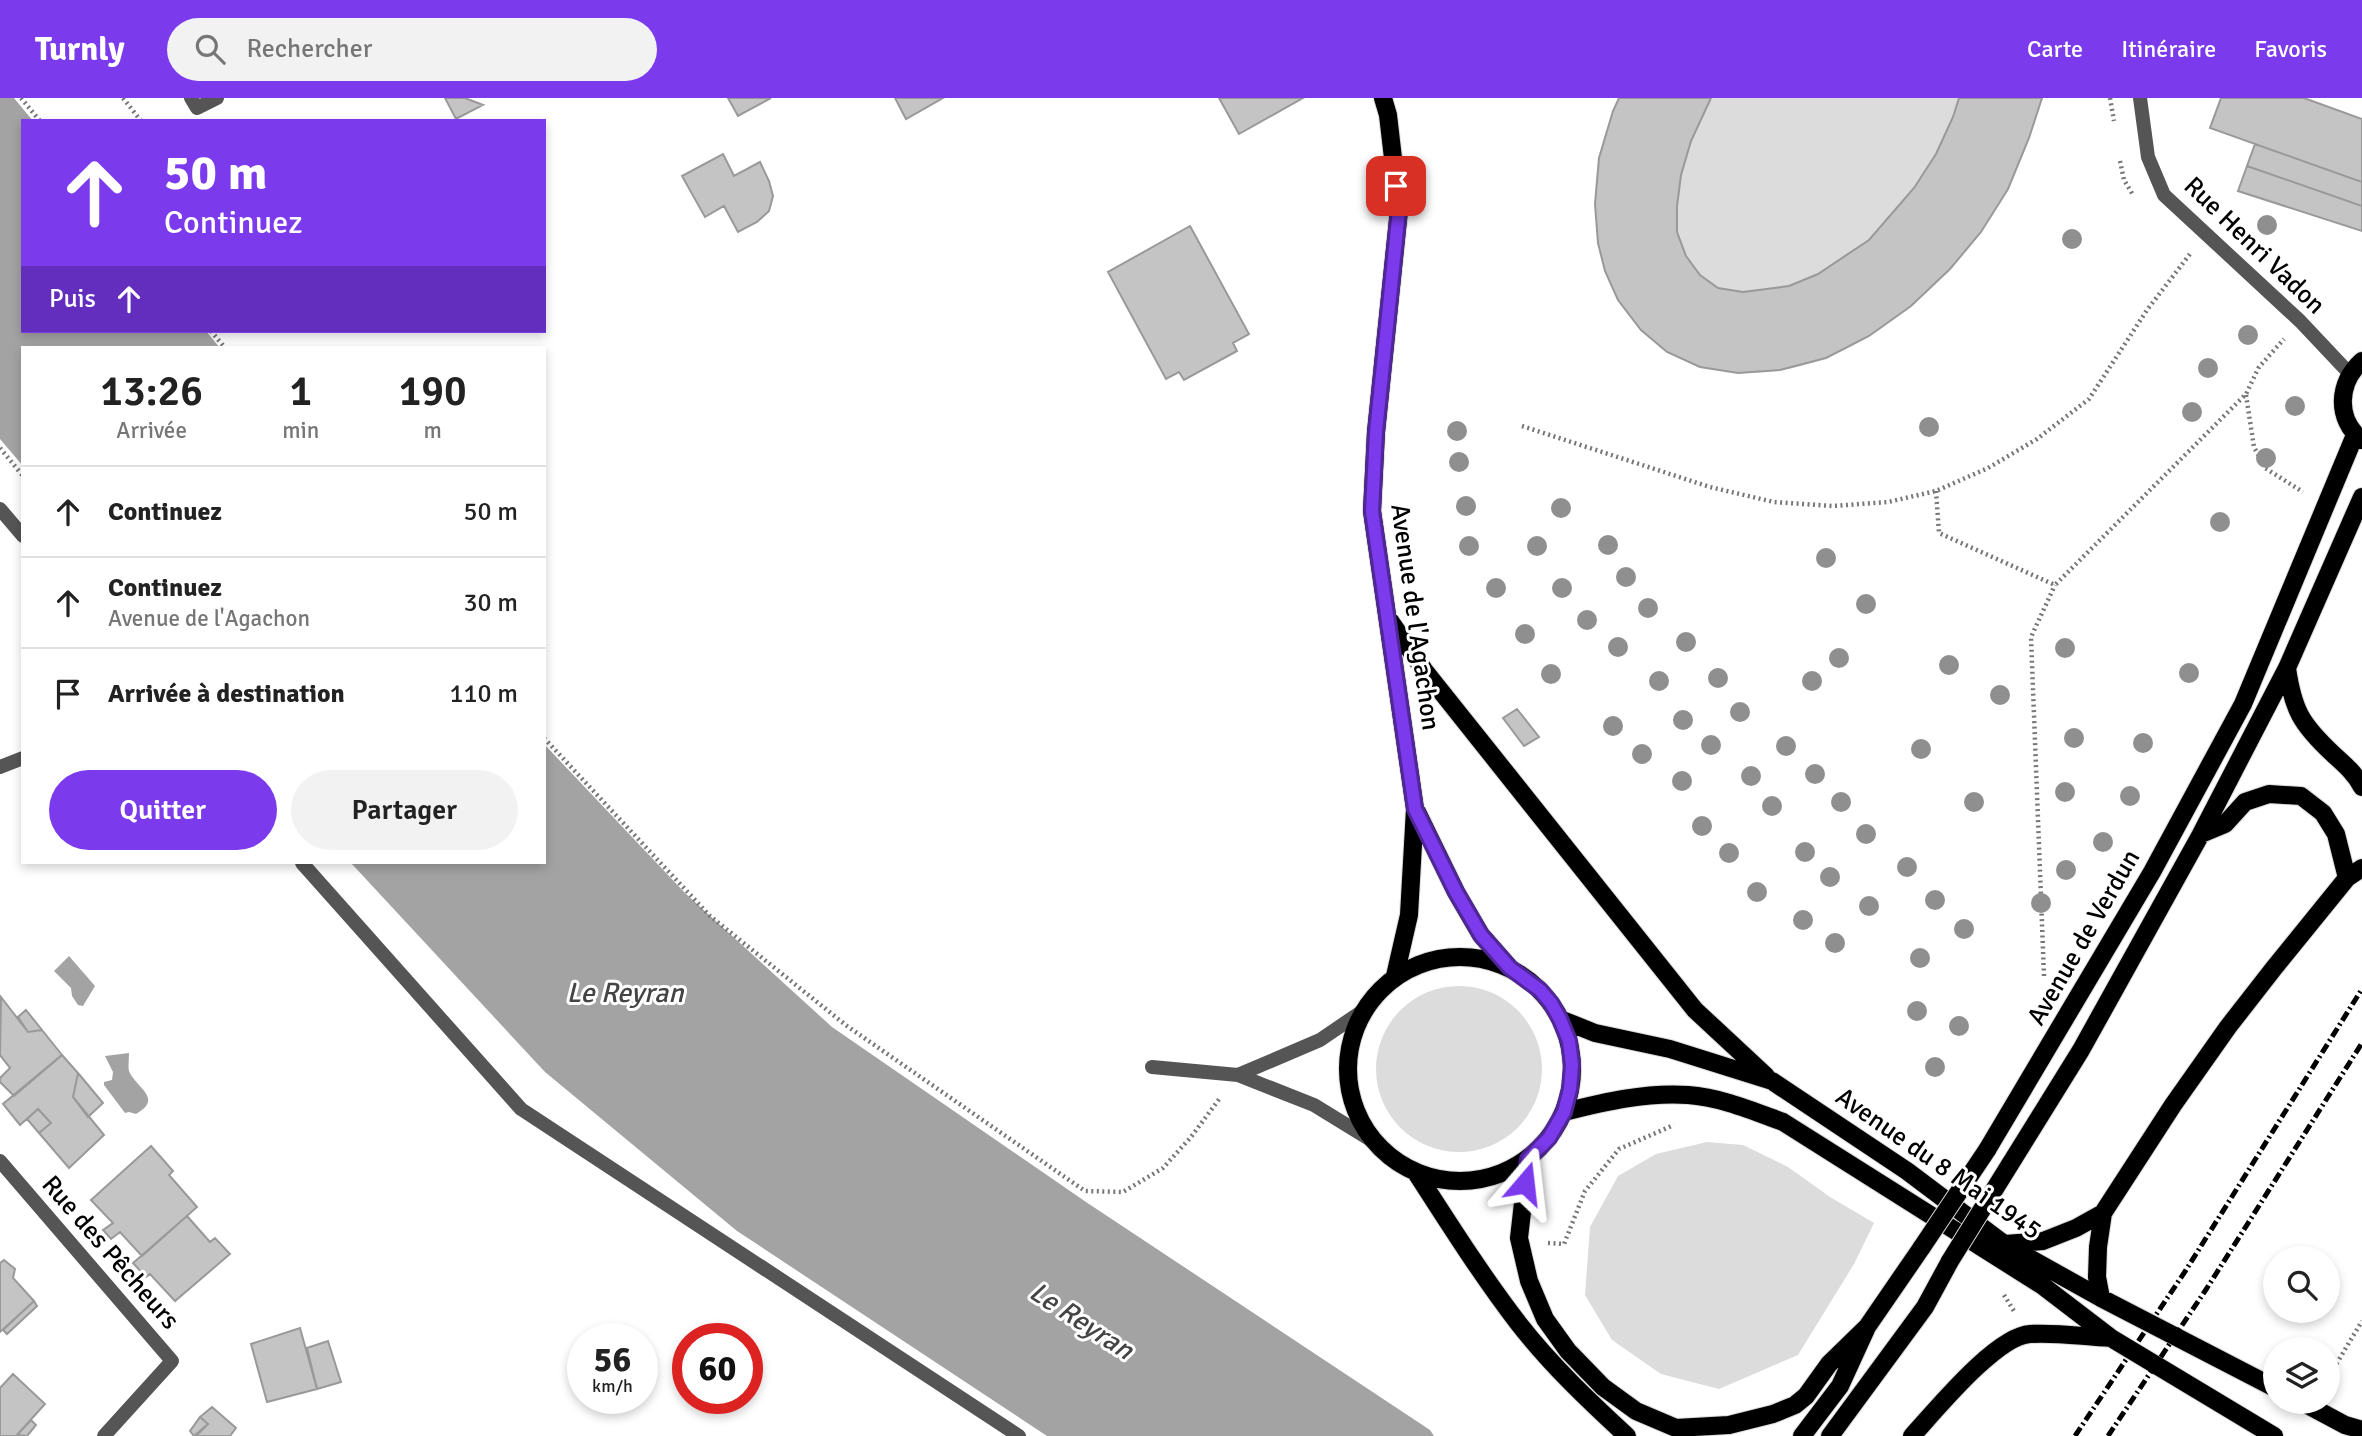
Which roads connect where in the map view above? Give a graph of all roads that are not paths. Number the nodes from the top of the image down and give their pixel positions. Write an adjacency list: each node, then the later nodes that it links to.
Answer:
1 (191, 98): 2 (street)
2 (217, 98)
3 (1383, 98): 10 (main road, Avenue de l'Agachon)
4 (2140, 98): 5 (street, Rue Henri Vadon)
5 (2356, 367): 6 (main road)
6 (2358, 437): 34 (main road, Avenue de Verdun, bridge)
7 (2362, 497): 11 (main road, Avenue de Verdun)
8 (0, 509): 9 (street)
9 (21, 535)
10 (1388, 618): 15 (main road, Avenue de l'Agachon); 25 (main road)
11 (2287, 668): 14 (main road); 16 (main road, Avenue de Verdun)
12 (21, 759): 13 (street)
13 (0, 768)
14 (2362, 787)
15 (1415, 809): 19 (main road); 20 (main road)
16 (2201, 834): 18 (main road); 43 (main road, Avenue de Verdun, bridge)
17 (303, 864): 40 (street)
18 (2354, 873): 31 (main road)
19 (1510, 968): 20 (main road); 22 (main road)
20 (1395, 976): 21 (main road)
21 (1364, 1010): 24 (street); 27 (main road)
22 (1560, 1019): 25 (main road, Avenue du 8 Mai 1945); 26 (main road)
23 (1152, 1067): 24 (street)
24 (1238, 1075): 27 (street)
25 (1772, 1081): 32 (main road, Avenue du 8 Mai 1945)
26 (1564, 1112): 28 (main road); 35 (main road, Avenue du 8 Mai 1945)
27 (1371, 1140): 30 (main road)
28 (1528, 1159): 30 (main road); 34 (main road)
29 (0, 1161): 39 (street, Rue des Pêcheurs)
30 (1417, 1174): 41 (main road)
31 (2103, 1213): 32 (main road); 33 (main road)
32 (2004, 1244): 33 (main road, Avenue du 8 Mai 1945)
33 (2101, 1298): 36 (main road, Avenue du 8 Mai 1945)
34 (1867, 1327): 42 (main road, Avenue de Verdun)
35 (2111, 1338): 44 (main road); 45 (main road, Avenue du 8 Mai 1945)
36 (2263, 1382)
37 (2324, 1414): 38 (main road)
38 (2362, 1430)
39 (104, 1436)
40 (1019, 1436)
41 (1627, 1436)
42 (1802, 1436)
43 (1830, 1436)
44 (1912, 1436)
45 (2274, 1436)

